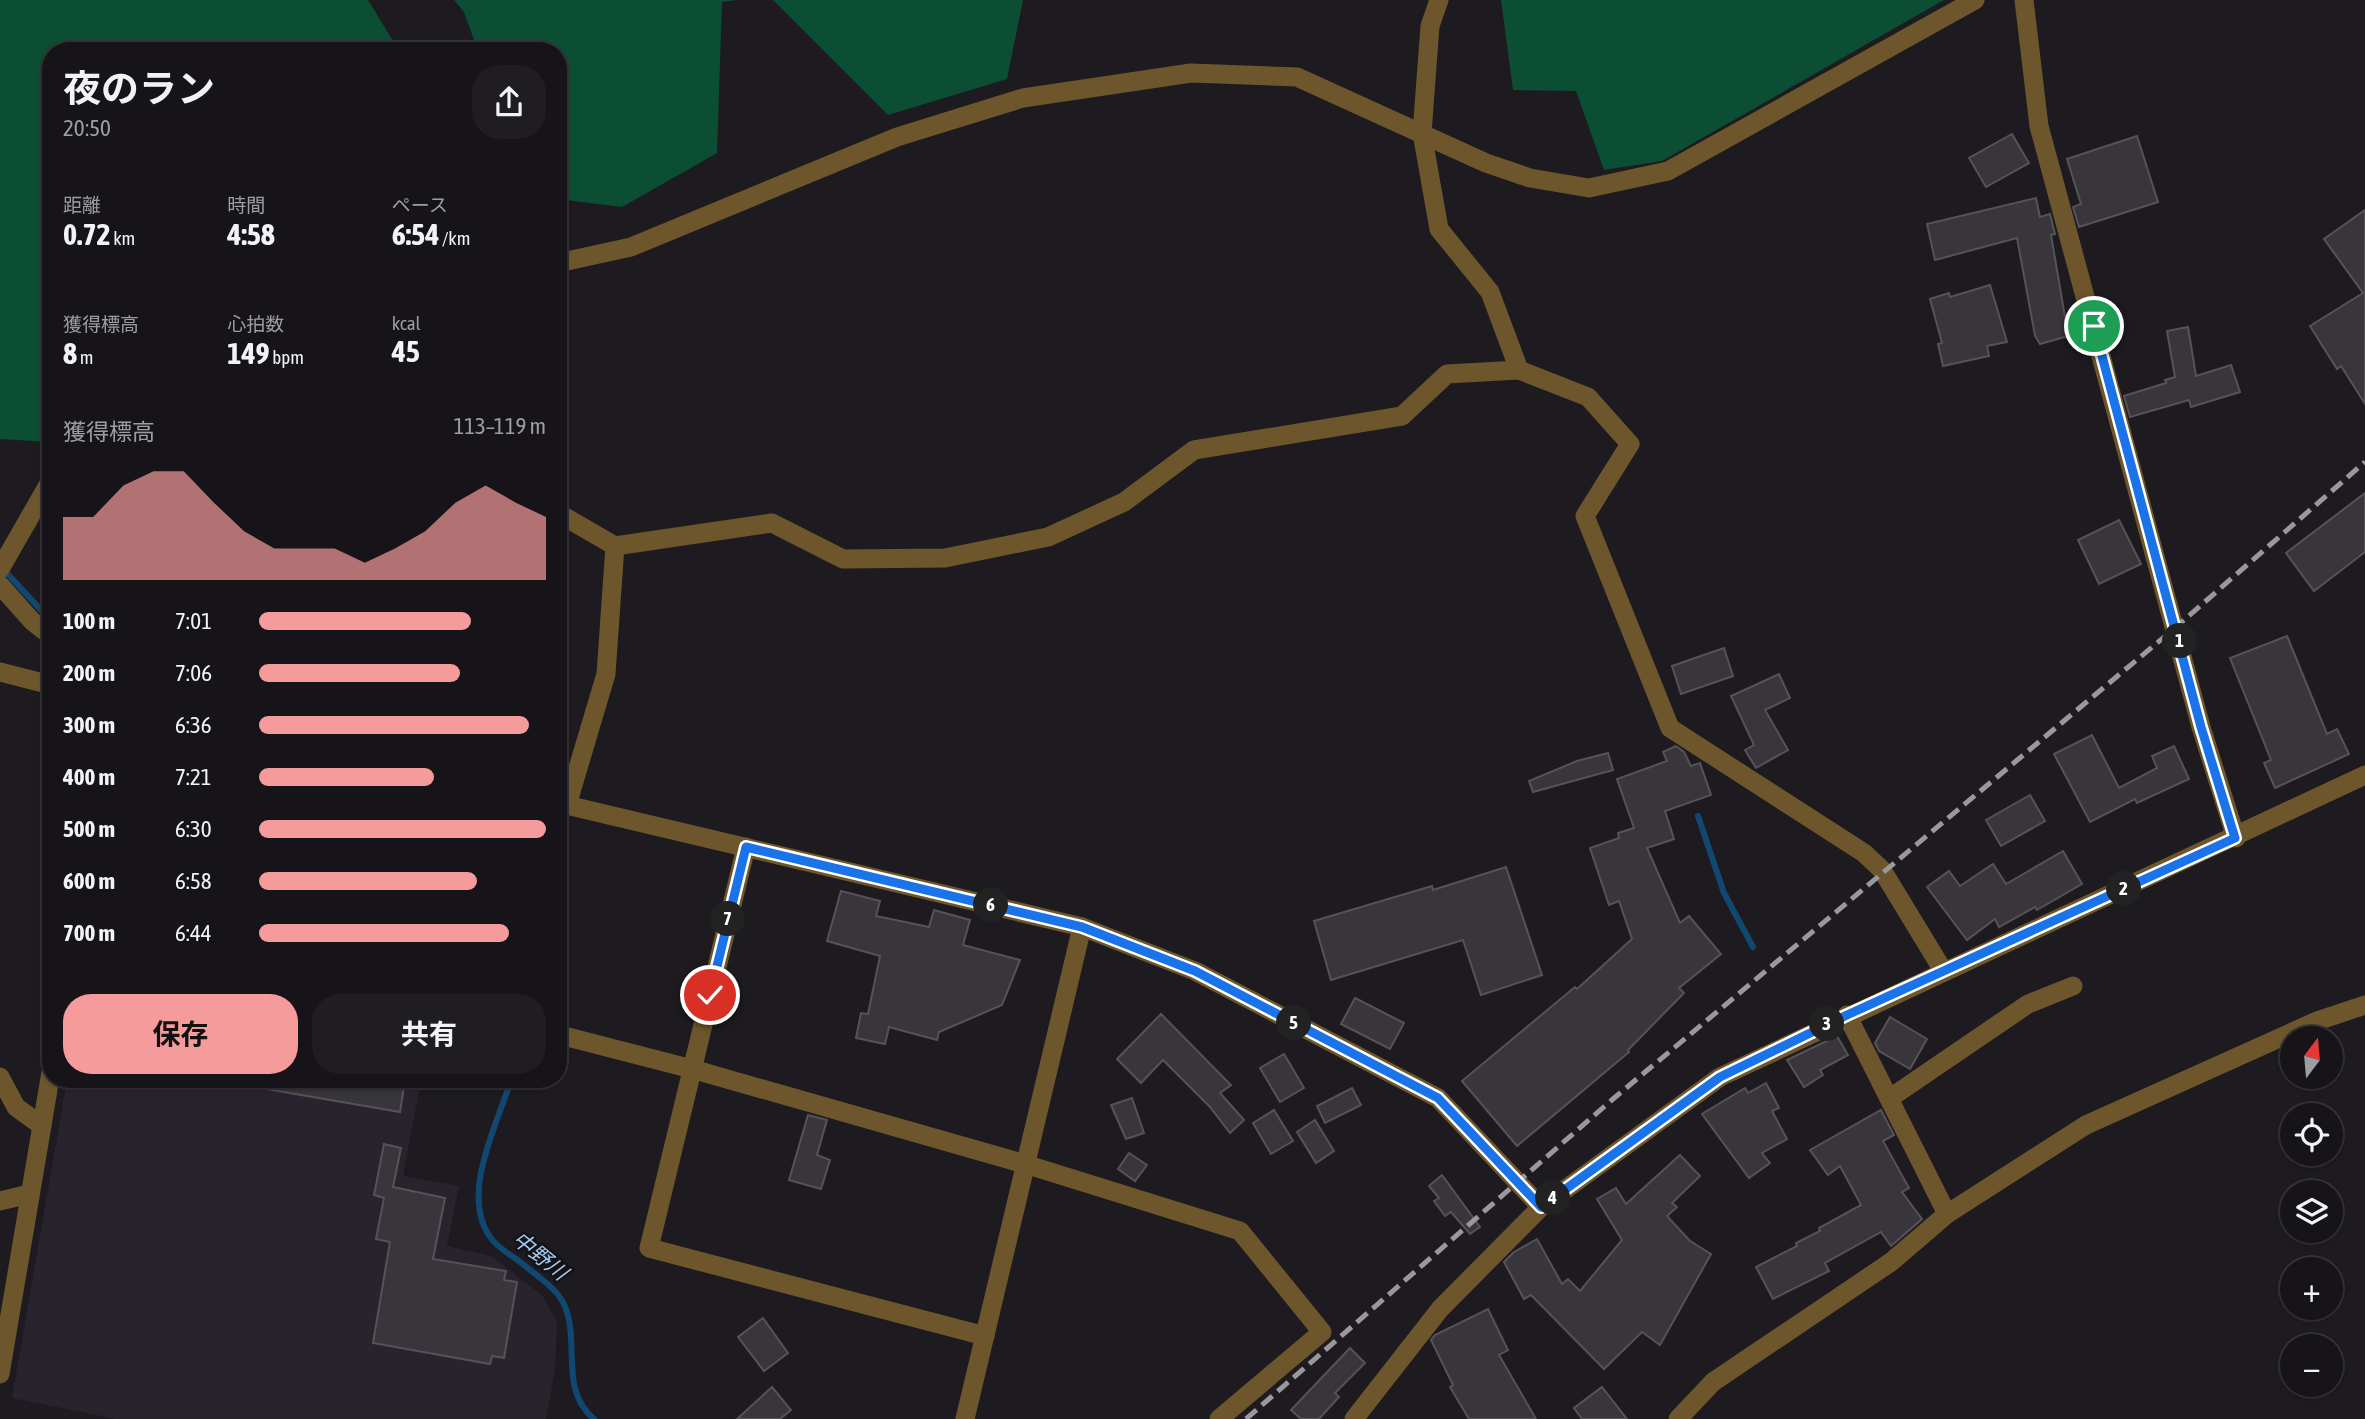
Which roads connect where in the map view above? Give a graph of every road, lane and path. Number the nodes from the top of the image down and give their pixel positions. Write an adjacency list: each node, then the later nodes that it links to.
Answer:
1 (1439, 0): 4 (street)
2 (1975, 0): 4 (street)
3 (2024, 0): 18 (street)
4 (1422, 133): 5 (street); 6 (street)
5 (567, 261)
6 (1519, 370): 9 (street); 21 (street)
7 (42, 496): 10 (street)
8 (567, 518): 9 (street)
9 (615, 546): 16 (street)
10 (3, 566)
11 (0, 585): 12 (street)
12 (42, 629)
13 (0, 672): 14 (street)
14 (42, 683)
15 (2365, 775): 18 (street)
16 (567, 792)
17 (567, 805): 19 (street)
18 (2235, 838): 21 (street)
19 (746, 847): 20 (street); 26 (street)
20 (1082, 927): 31 (street); 34 (street)
21 (1944, 972): 24 (street)
22 (2073, 986): 29 (street)
23 (2365, 1005): 35 (street)
24 (1847, 1015): 29 (street); 34 (street)
25 (567, 1037): 26 (street)
26 (692, 1069): 31 (street); 36 (street)
27 (0, 1077): 30 (street)
28 (48, 1088): 30 (street)
29 (1890, 1098): 35 (street)
30 (42, 1126): 32 (street)
31 (1025, 1164): 36 (street); 40 (street)
32 (29, 1194): 33 (street); 37 (street)
33 (0, 1201)
34 (1541, 1207): 41 (street)
35 (1947, 1214): 38 (street)
36 (985, 1336): 39 (street)
37 (0, 1374)
38 (1679, 1418)
39 (965, 1419)
40 (1219, 1419)
41 (1354, 1419)

